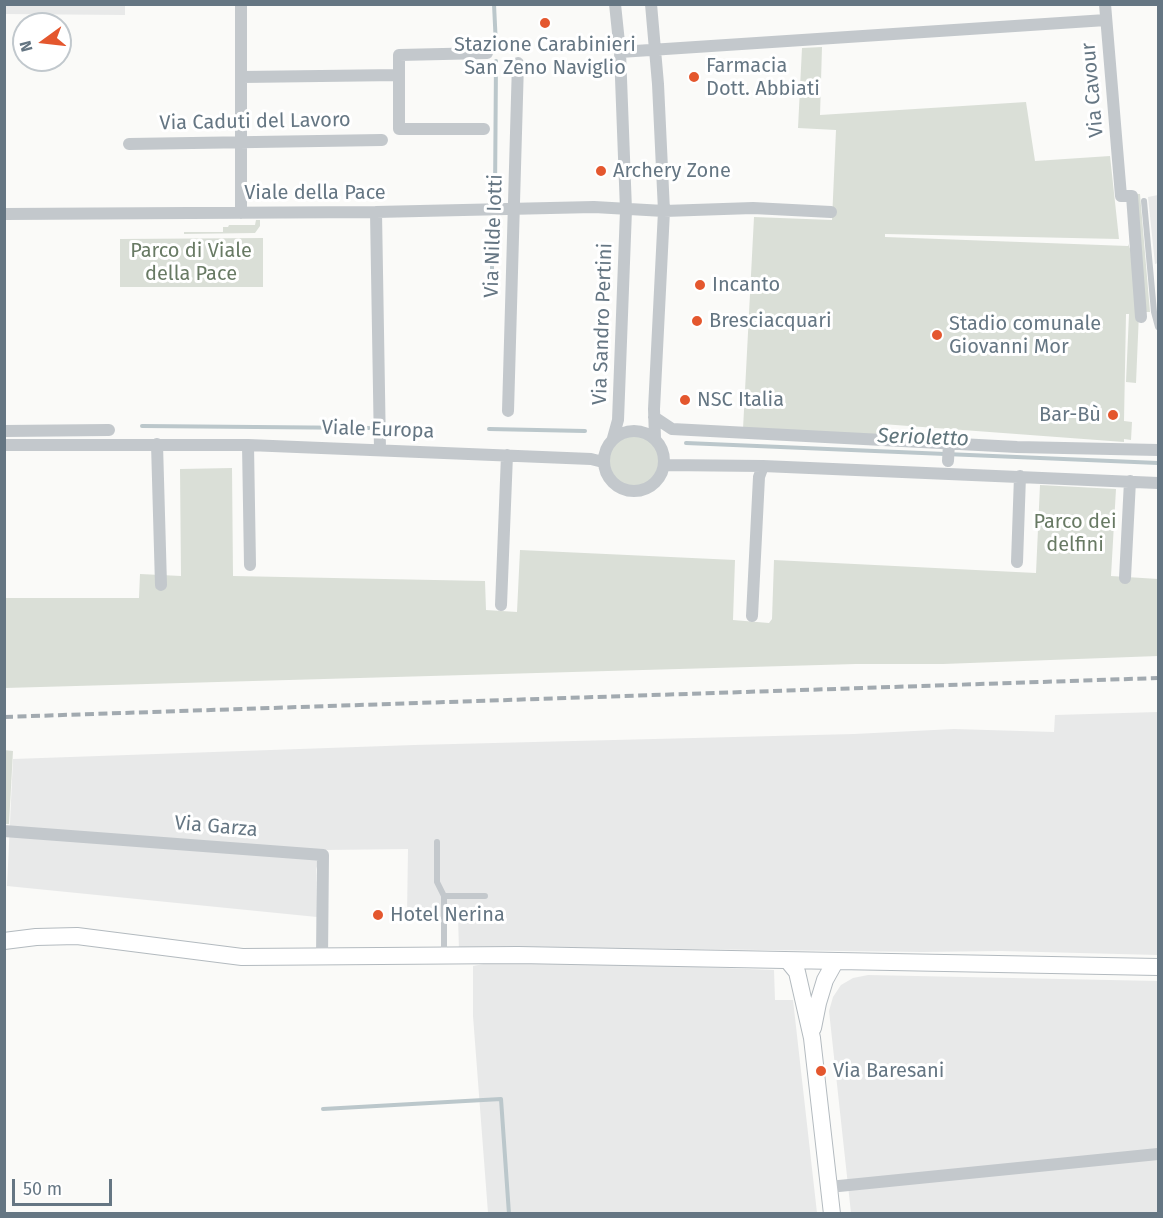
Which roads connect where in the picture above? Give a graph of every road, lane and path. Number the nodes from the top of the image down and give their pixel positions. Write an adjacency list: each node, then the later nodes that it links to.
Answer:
1 (241, 4): 11 (street, Via Caduti del Lavoro)
2 (615, 4): 7 (street, Via Sandro Pertini)
3 (651, 4): 6 (street)
4 (1105, 4): 5 (street, Via Cavour)
5 (1106, 20): 6 (street, Via Cavour); 24 (street, Via Cavour)
6 (655, 49): 7 (street, Via Cavour); 19 (street)
7 (620, 52): 18 (street, Via Sandro Pertini)
8 (487, 53): 10 (street)
9 (518, 63): 17 (street, Via Nilde Iotti)
10 (399, 75): 11 (street); 12 (street)
11 (242, 77): 14 (street, Via Caduti del Lavoro)
12 (484, 129)
13 (382, 140): 14 (street, Via Caduti del Lavoro)
14 (242, 143): 15 (street, Via Caduti del Lavoro); 22 (street, Via Caduti del Lavoro)
15 (129, 144)
16 (1144, 201): 25 (lane)
17 (514, 209): 18 (street, Viale della Pace); 20 (street, Viale della Pace); 26 (street, Via Nilde Iotti)
18 (626, 210): 19 (street); 30 (street, Via Sandro Pertini)
19 (664, 211): 21 (street); 27 (street)
20 (376, 212): 22 (street, Viale della Pace); 35 (street)
21 (831, 212)
22 (241, 213): 23 (street, Viale della Pace)
23 (4, 214)
24 (1141, 317)
25 (1158, 327)
26 (508, 411)
27 (654, 417): 31 (street); 36 (street)
28 (109, 430): 29 (street)
29 (4, 431)
30 (613, 438): 31 (street); 38 (street)
31 (655, 438): 39 (street)
32 (156, 444): 33 (street, Viale Europa); 34 (street, Viale Europa); 47 (street)
33 (4, 445)
34 (248, 445): 35 (street, Viale Europa); 45 (street)
35 (380, 450): 37 (street, Viale Europa)
36 (1158, 450)
37 (507, 455): 38 (street, Viale Europa); 48 (street)
38 (603, 462): 39 (street)
39 (664, 465): 40 (street)
40 (763, 466): 41 (street); 49 (street)
41 (1020, 476): 42 (street); 44 (street)
42 (1130, 481): 43 (street); 46 (street)
43 (1158, 483)
44 (1017, 562)
45 (250, 565)
46 (1125, 578)
47 (161, 585)
48 (501, 606)
49 (752, 616)
50 (4, 831): 56 (street, Via Garza)
51 (437, 842): 52 (lane)
52 (444, 896): 53 (lane); 55 (lane)
53 (485, 896)
54 (4, 941): 56 (street)
55 (444, 955): 56 (street); 57 (street)
56 (322, 957)
57 (788, 961): 58 (street); 60 (street)
58 (835, 962): 59 (street); 60 (street)
59 (1158, 967)
60 (812, 1038): 62 (street)
61 (1158, 1154): 62 (street)
62 (829, 1186): 63 (street)
63 (832, 1214)

